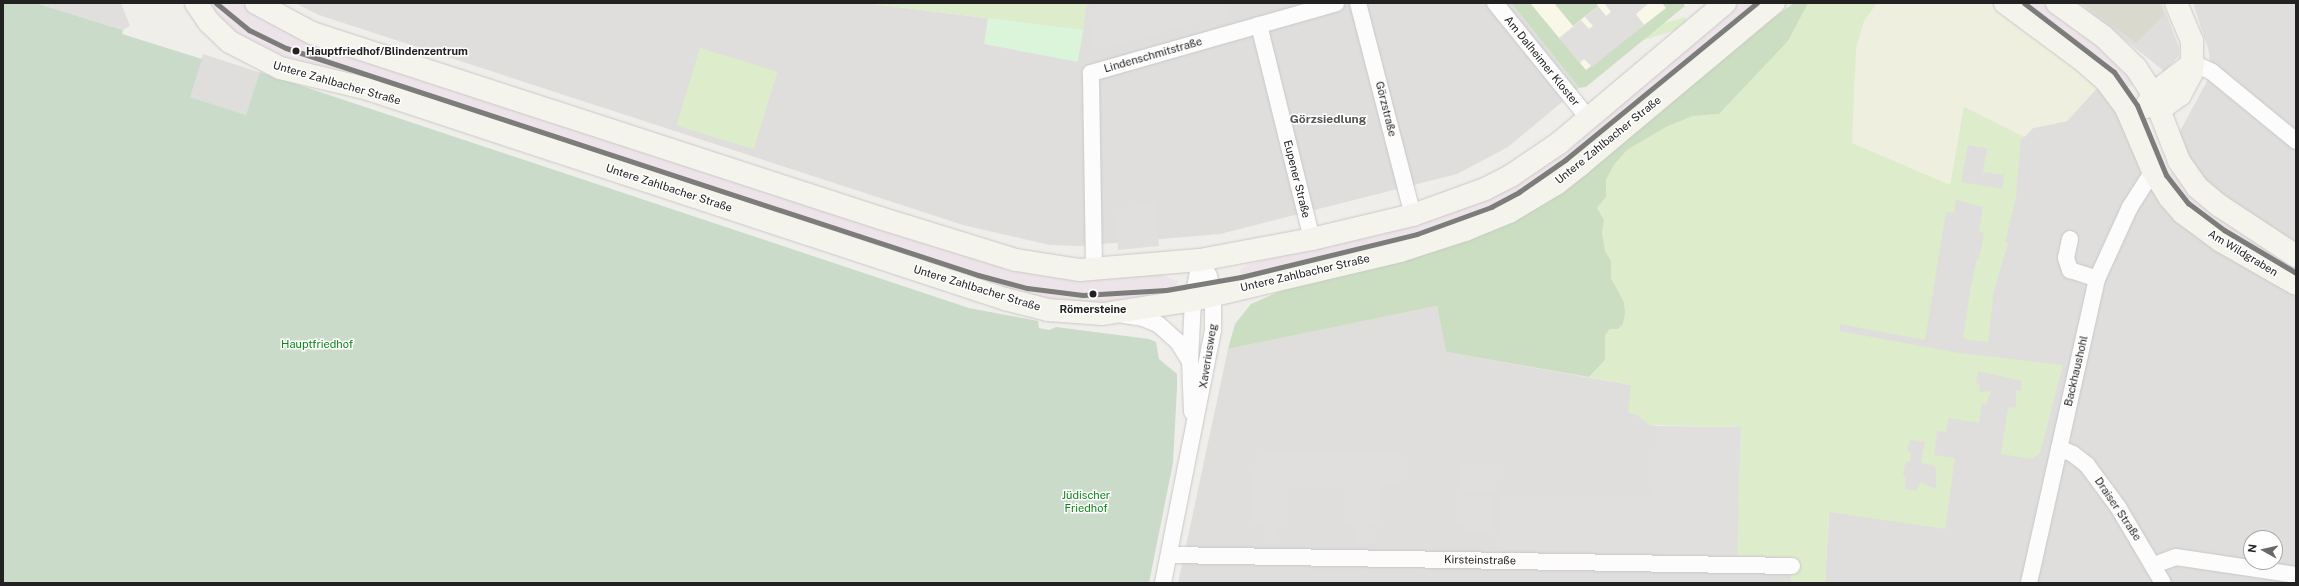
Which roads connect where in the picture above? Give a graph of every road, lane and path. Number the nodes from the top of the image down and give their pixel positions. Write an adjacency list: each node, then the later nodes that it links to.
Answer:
1 (196, 3): 29 (street, Untere Zahlbacher Straße)
2 (256, 3): 25 (street)
3 (1336, 3): 11 (street, Lindenschmitstraße)
4 (1358, 3): 20 (street, Görzstraße)
5 (1495, 3): 15 (street, Am Dalheimer Kloster)
6 (1726, 3): 15 (street)
7 (1774, 3): 28 (street, Untere Zahlbacher Straße)
8 (2005, 3): 13 (street)
9 (2057, 3): 14 (street)
10 (2176, 3): 12 (street)
11 (1259, 25): 21 (street, Eupener Straße); 25 (street, Lindenschmitstraße)
12 (2193, 63): 14 (street); 17 (street)
13 (2110, 86): 14 (street); 16 (street)
14 (2152, 104): 16 (street); 18 (street)
15 (1589, 119): 20 (street)
16 (2140, 140): 19 (street, Am Wildgraben)
17 (2296, 141)
18 (2180, 161): 19 (street); 23 (street)
19 (2153, 171): 26 (street, Backhaushohl); 27 (street, Am Wildgraben)
20 (1413, 215): 21 (street)
21 (1312, 239): 24 (street)
22 (2070, 239): 26 (street)
23 (2296, 256)
24 (1200, 260): 25 (street); 28 (street, Xaveriusweg)
25 (1094, 270)
26 (2097, 279): 32 (street, Backhaushohl)
27 (2296, 284)
28 (1203, 298): 29 (street, Untere Zahlbacher Straße); 30 (street, Xaveriusweg); 31 (street, Xaveriusweg)
29 (1114, 314): 30 (street, Xaveriusweg)
30 (1190, 361): 31 (street, Xaveriusweg)
31 (1192, 436): 33 (street, Xaveriusweg)
32 (2059, 448): 34 (street, Draiser Straße); 38 (street, Backhaushohl)
33 (1169, 555): 35 (street, Kirsteinstraße); 37 (street, Xaveriusweg)
34 (2154, 565): 36 (street); 39 (street, Draiser Straße)
35 (1792, 566)
36 (2296, 575)
37 (1163, 583)
38 (2029, 583)
39 (2163, 583)

